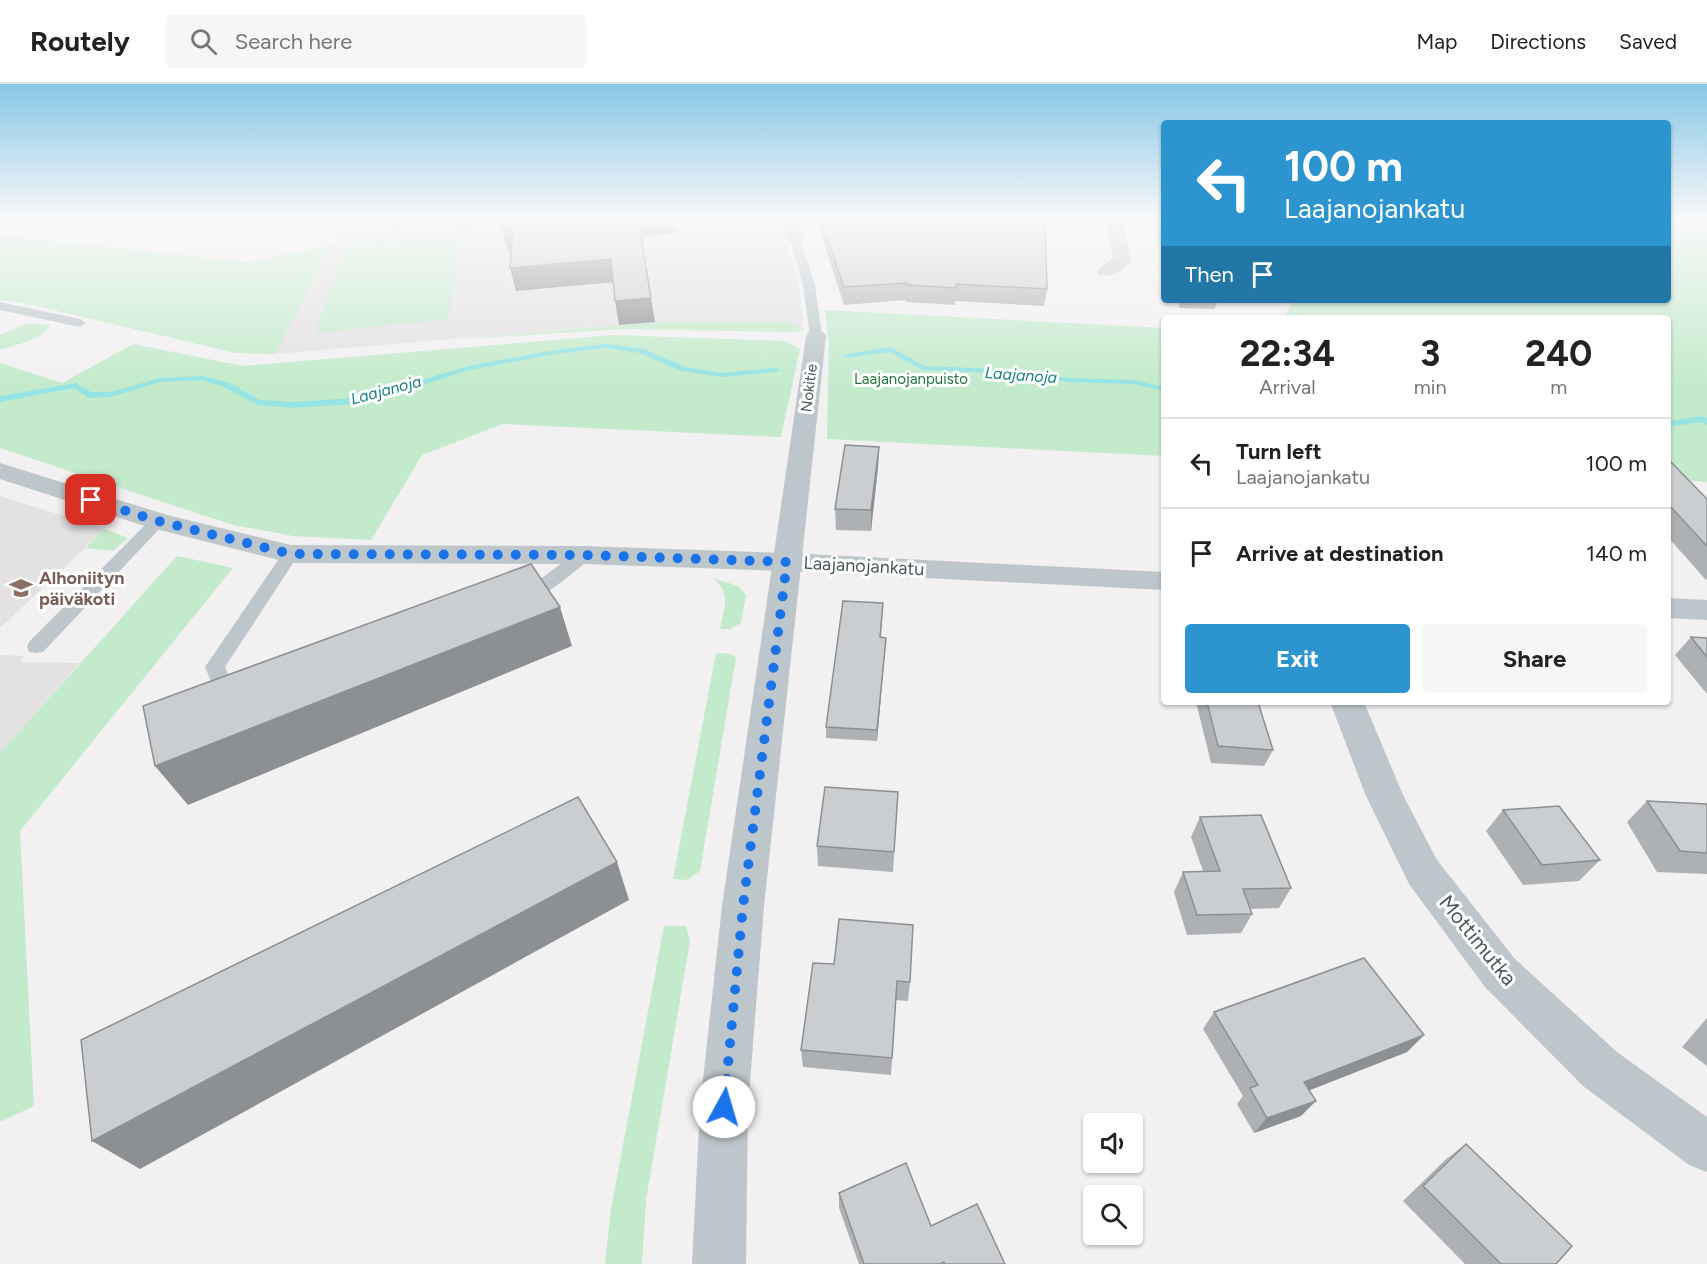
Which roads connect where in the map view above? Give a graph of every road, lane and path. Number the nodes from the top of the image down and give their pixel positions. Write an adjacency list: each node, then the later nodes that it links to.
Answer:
1 (806, 274): 4 (lane, Nokitie)
2 (0, 306): 3 (lane)
3 (80, 323)
4 (816, 336): 9 (street, Nokitie)
5 (0, 471): 6 (street, Laajanojankatu)
6 (158, 521): 7 (street, Laajanojankatu); 14 (lane)
7 (291, 554): 8 (street, Laajanojankatu); 15 (lane)
8 (584, 555): 9 (street, Laajanojankatu); 11 (lane)
9 (787, 562): 10 (street, Laajanojankatu); 18 (street, Nokitie)
10 (1161, 581)
11 (500, 605)
12 (1671, 608): 13 (street)
13 (1707, 610)
14 (36, 647)
15 (242, 702)
16 (1348, 705): 17 (street, Mottimutka)
17 (1707, 1147)
18 (719, 1264)

